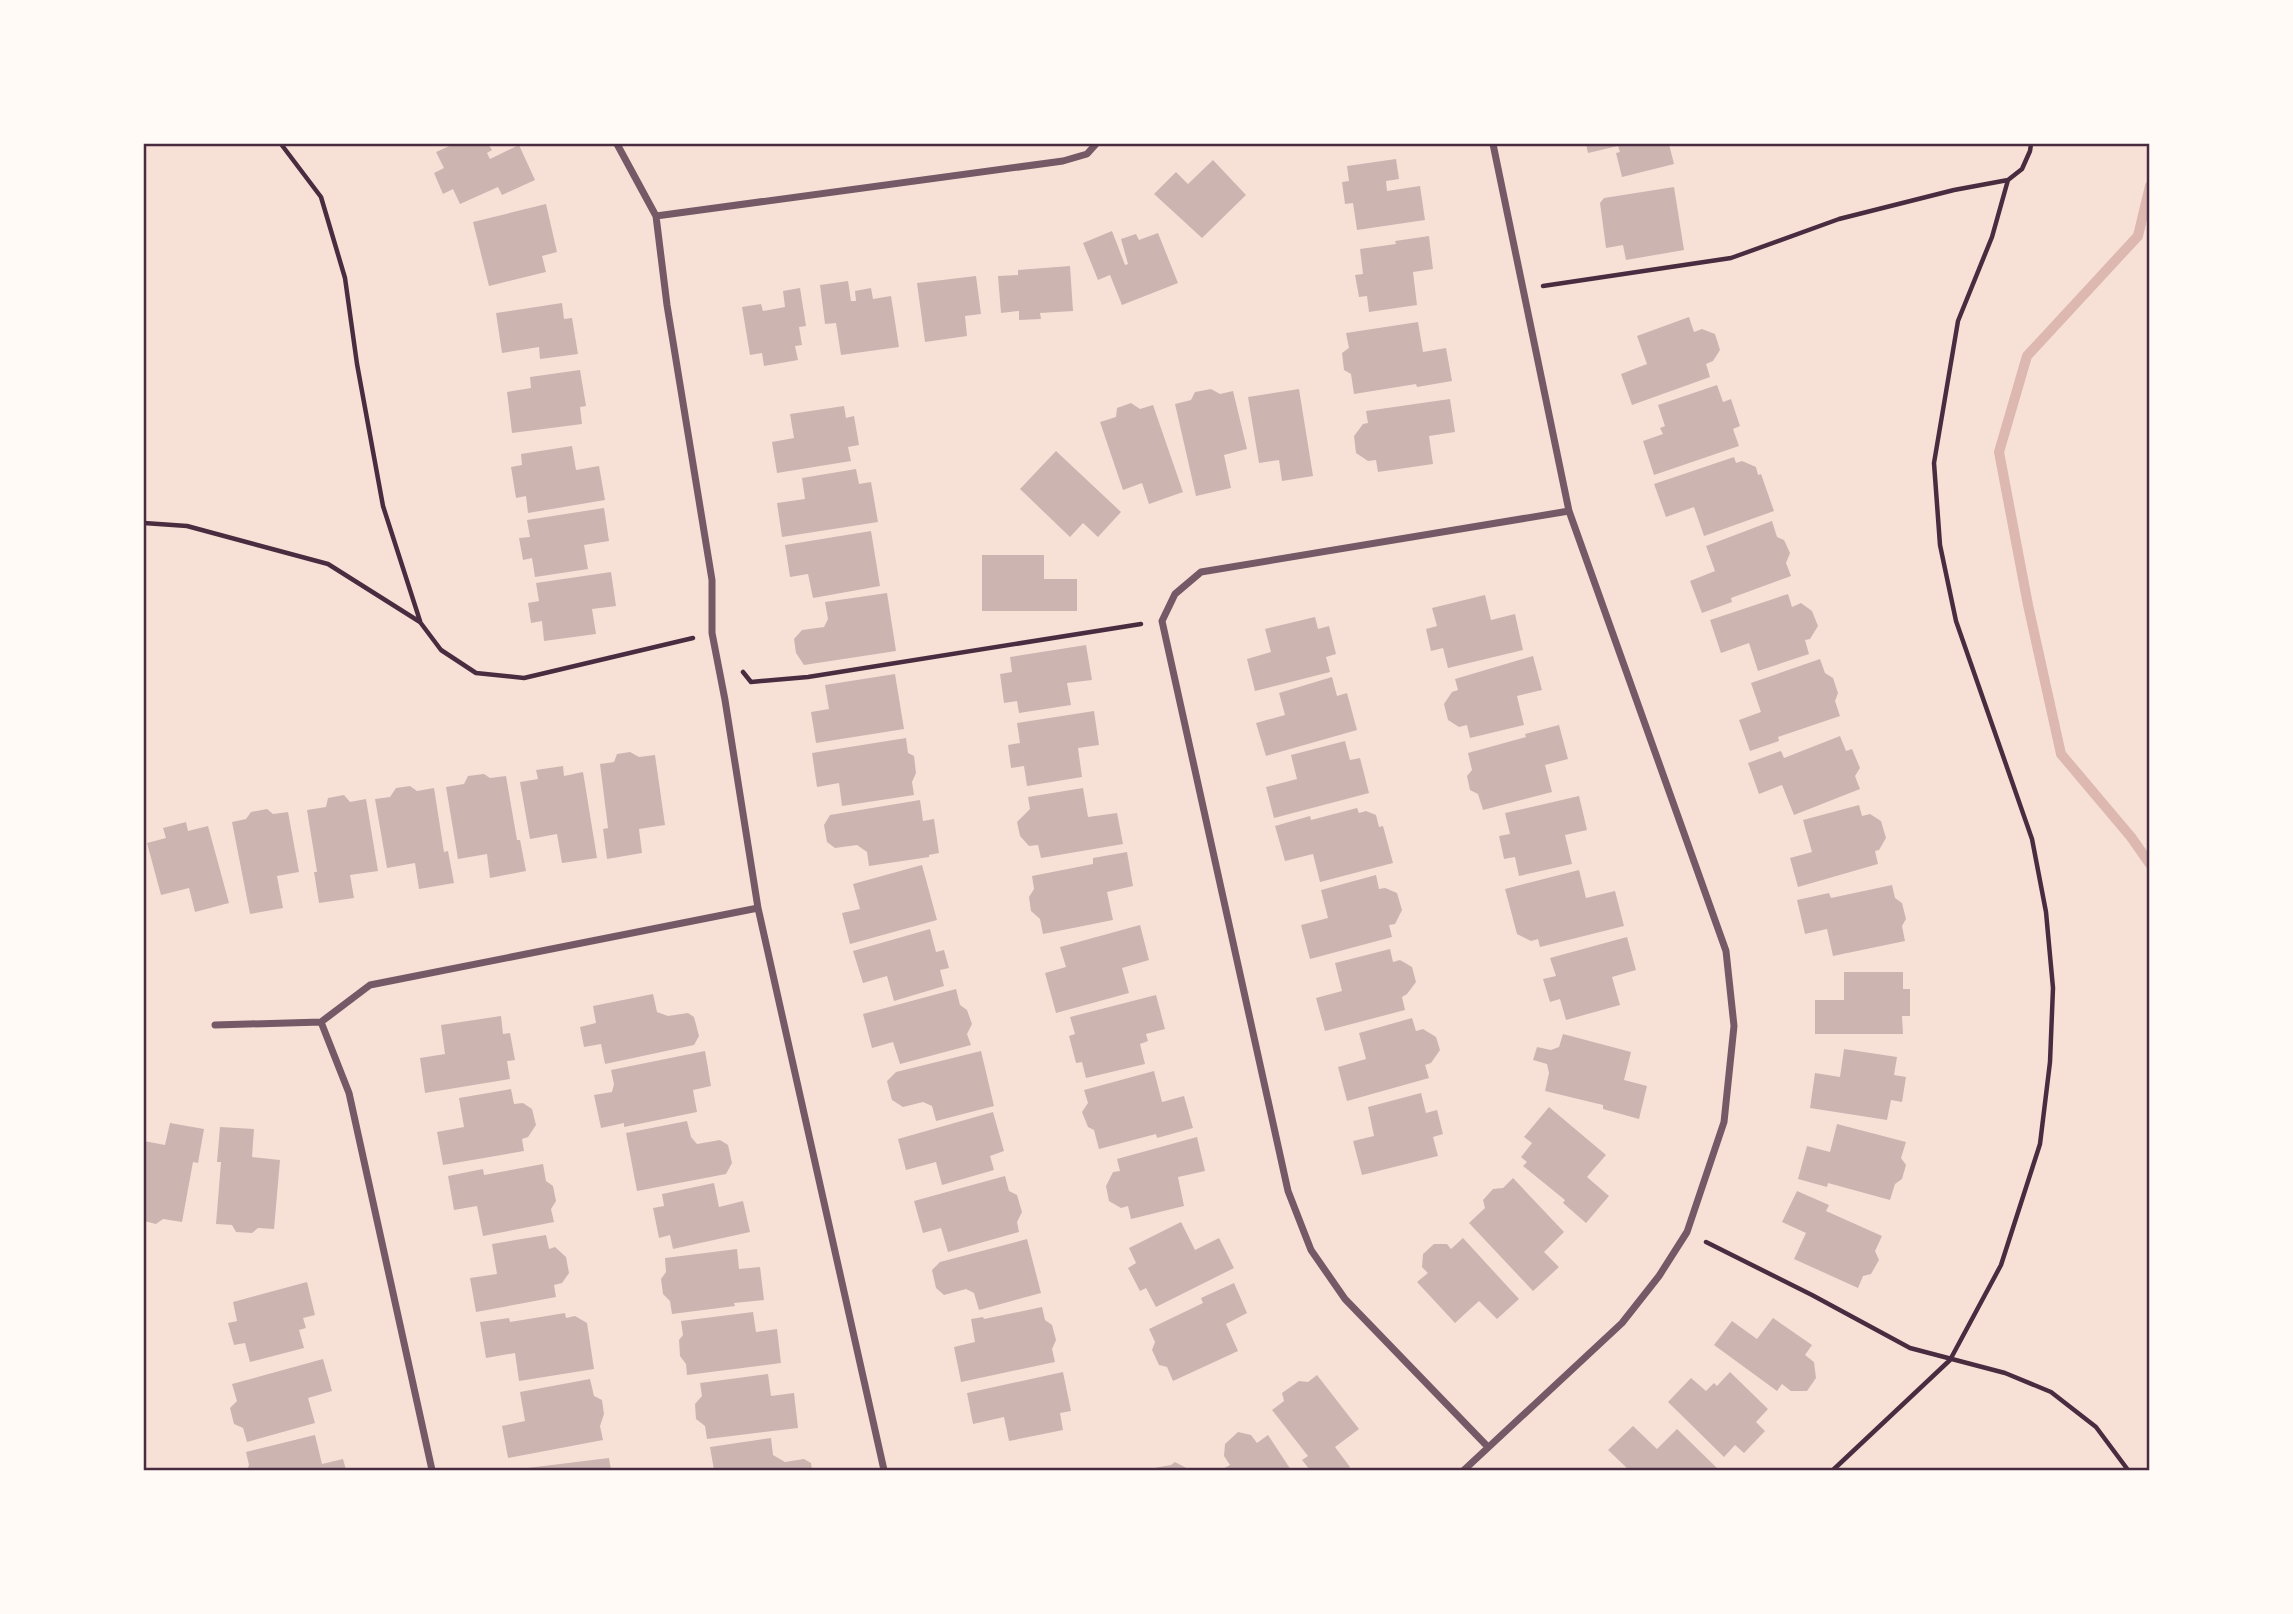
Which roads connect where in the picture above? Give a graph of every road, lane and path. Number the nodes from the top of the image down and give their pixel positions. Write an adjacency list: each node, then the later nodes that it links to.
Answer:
1 (281, 144): 12 (path)
2 (618, 144): 7 (street)
3 (1096, 144): 7 (street)
4 (1493, 144): 8 (street)
5 (2031, 144): 6 (path)
6 (2008, 180): 8 (path); 18 (path)
7 (656, 216): 13 (street)
8 (1522, 290): 9 (street)
9 (1570, 511): 11 (street); 17 (street)
10 (144, 523): 12 (path)
11 (1162, 621): 13 (path); 19 (street)
12 (420, 622): 13 (path)
13 (712, 633): 14 (street)
14 (758, 908): 15 (street); 21 (street)
15 (321, 1022): 16 (street); 20 (street)
16 (215, 1025)
17 (1687, 1232): 18 (path); 19 (street)
18 (1950, 1360): 23 (path); 24 (path)
19 (1488, 1447): 22 (street)
20 (432, 1471)
21 (884, 1471)
22 (1464, 1471)
23 (1833, 1471)
24 (2128, 1471)

